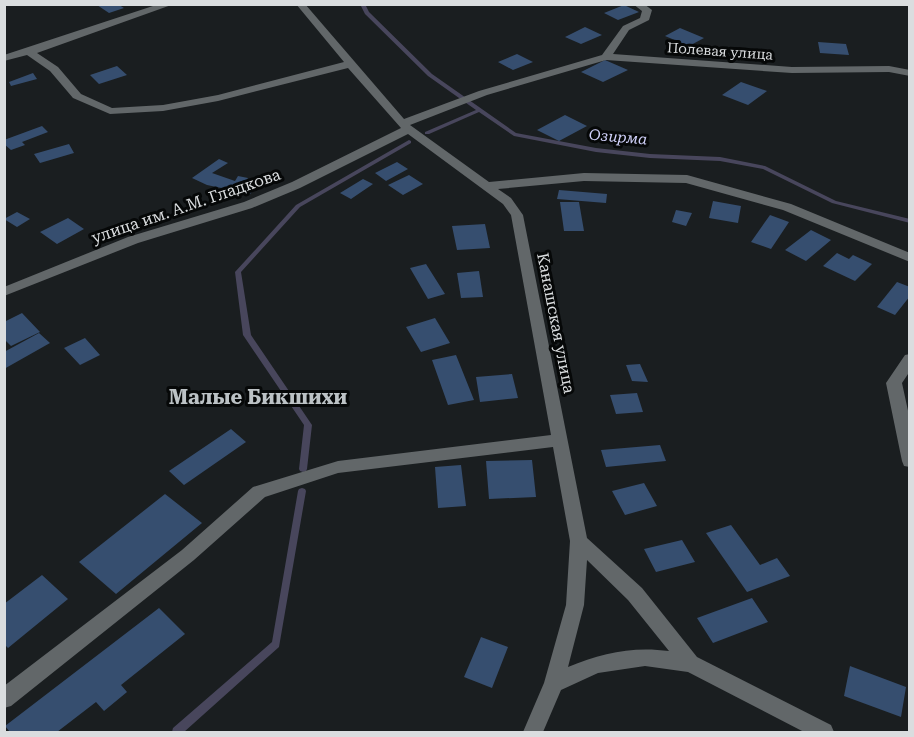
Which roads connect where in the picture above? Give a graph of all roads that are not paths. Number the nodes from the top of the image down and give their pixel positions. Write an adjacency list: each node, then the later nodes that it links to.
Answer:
1 (170, 4): 4 (street)
2 (300, 4): 7 (street, Канашская улица)
3 (637, 4): 5 (street)
4 (29, 52): 6 (street); 7 (street)
5 (606, 57): 8 (street, Полевая улица); 9 (street, улица им. А.М. Гладкова)
6 (4, 58)
7 (350, 64): 9 (street, Канашская улица)
8 (909, 73)
9 (405, 127): 10 (street, Канашская улица); 12 (street, улица им. А.М. Гладкова)
10 (486, 186): 11 (street); 14 (street, Канашская улица)
11 (909, 258)
12 (4, 292)
13 (909, 359): 15 (street)
14 (561, 440): 16 (street, Канашская улица); 19 (street)
15 (909, 461)
16 (579, 541): 17 (street); 18 (street, Канашская улица)
17 (690, 663): 18 (street); 21 (street)
18 (554, 683): 20 (street, Канашская улица)
19 (4, 699)
20 (533, 732)
21 (824, 732)

